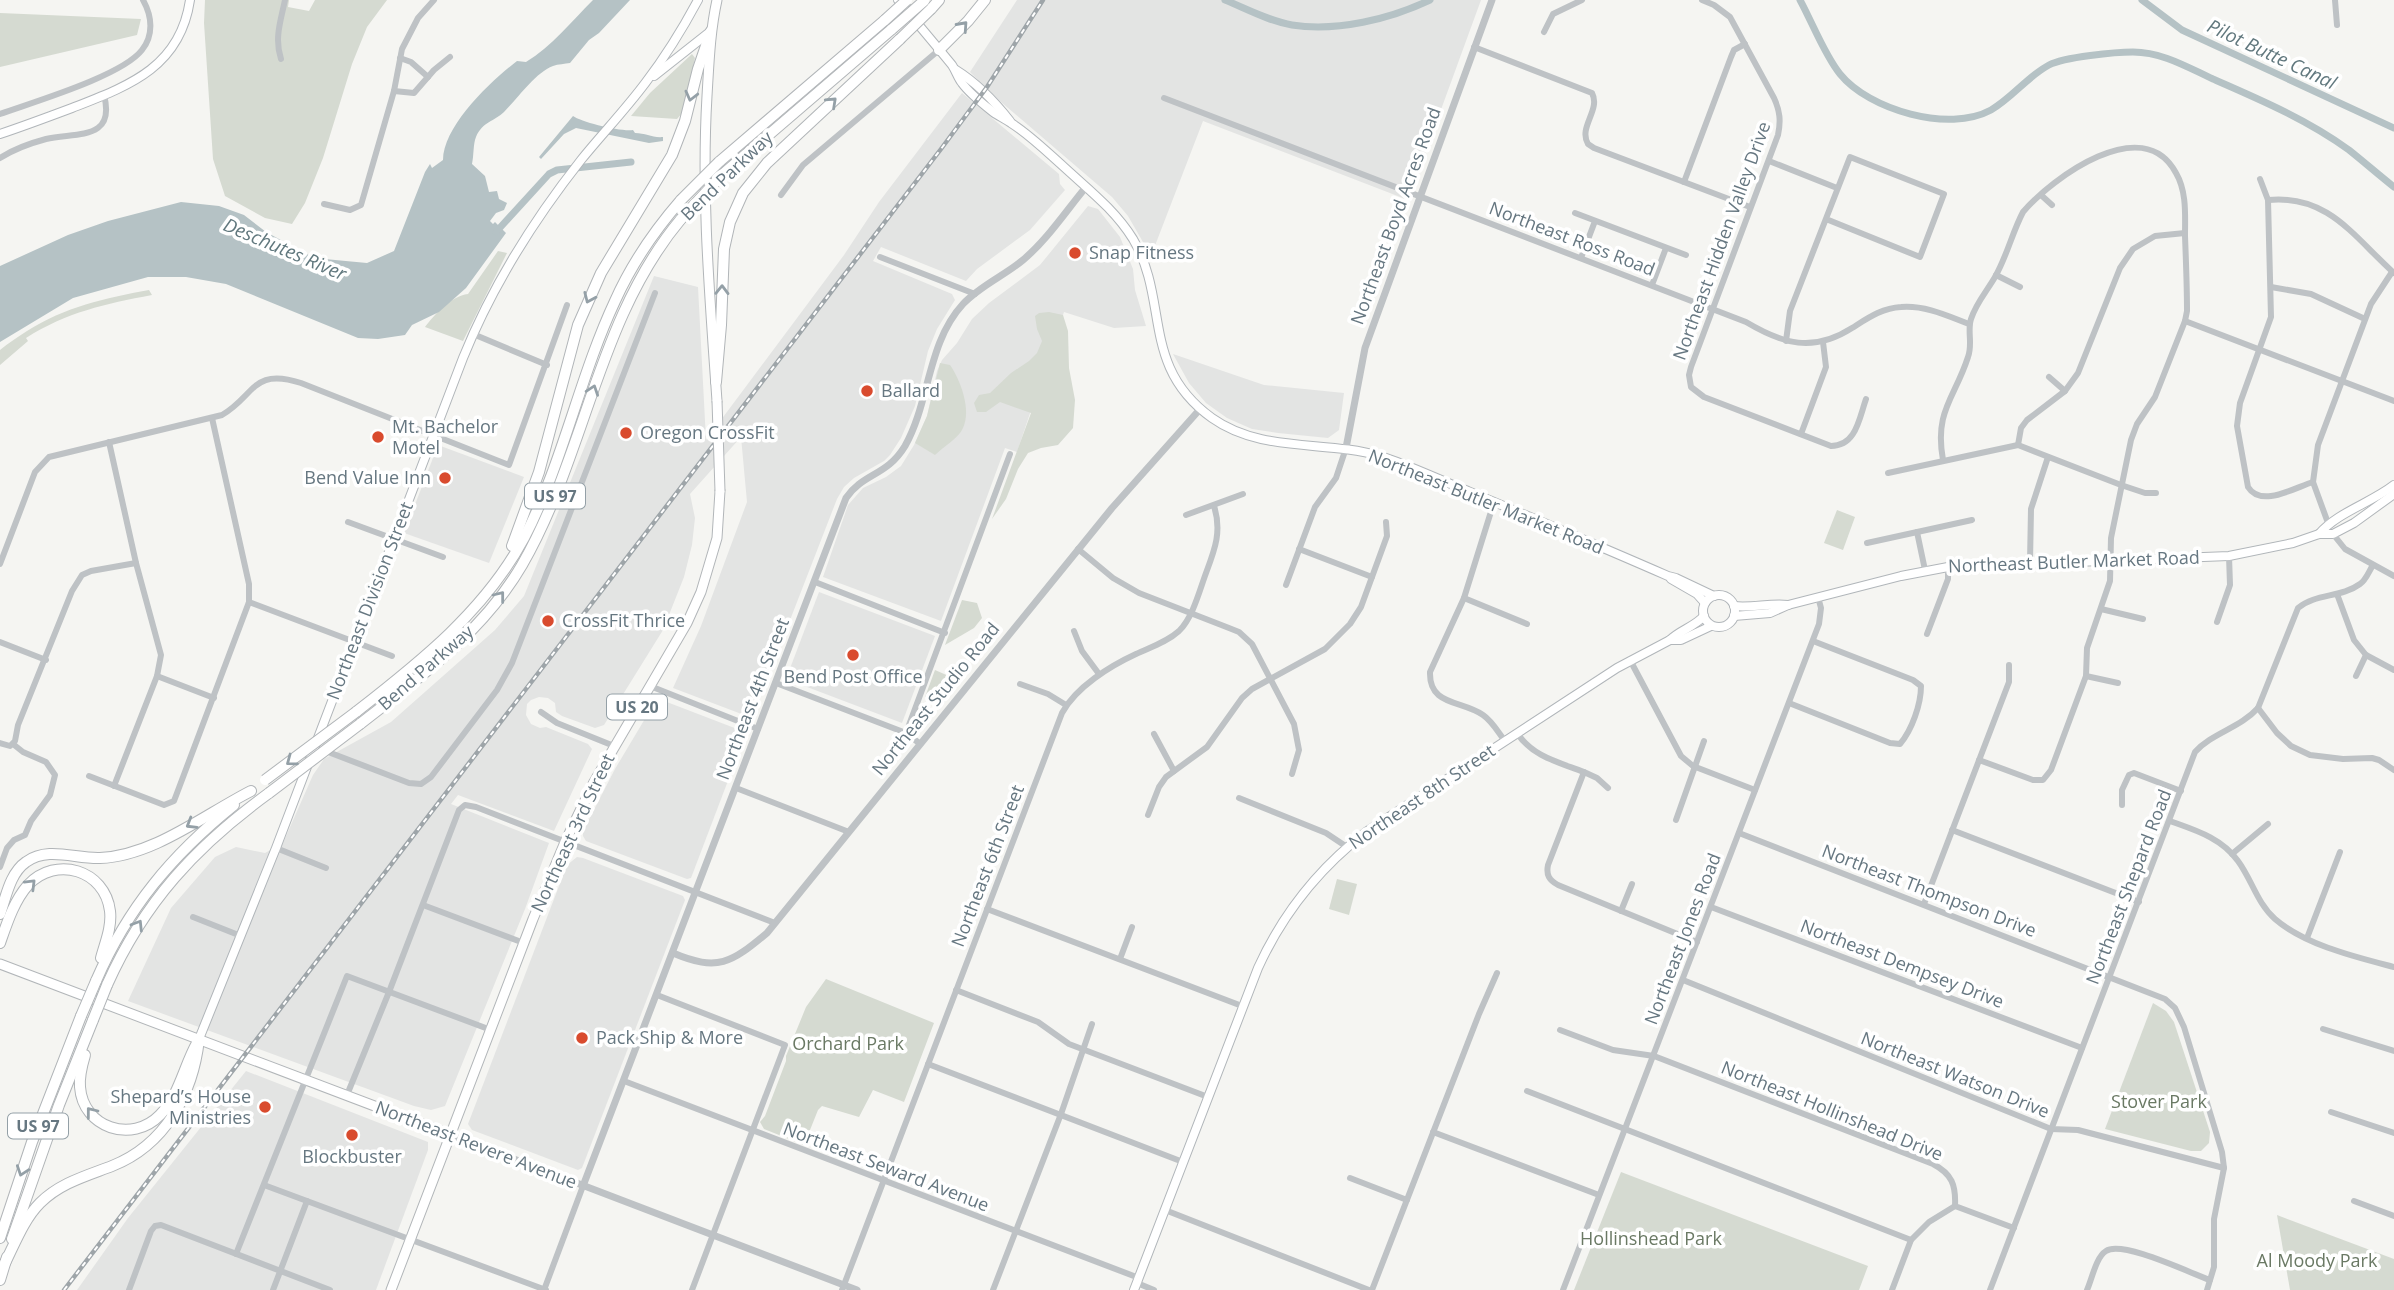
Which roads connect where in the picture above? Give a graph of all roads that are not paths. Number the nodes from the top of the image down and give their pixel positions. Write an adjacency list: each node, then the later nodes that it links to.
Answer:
1 (143, 0): 30 (street)
2 (190, 0): 28 (main road)
3 (285, 0): 24 (street)
4 (434, 0): 23 (street)
5 (698, 0): 26 (main road)
6 (717, 0): 17 (main road, Northeast 3rd Street / US 20)
7 (898, 0): 21 (main road, Northeast Butler Market Road)
8 (907, 0): 120 (highway, Bend Parkway / US 97, bridge)
9 (939, 0): 15 (highway)
10 (985, 0): 21 (highway, one-way to 10)
11 (1492, 0): 20 (street, Northeast Boyd Acres Road)
12 (1582, 0): 18 (street)
13 (1702, 0): 19 (street, Northeast Hidden Valley Drive)
14 (2335, 0): 16 (street)
15 (927, 3): 72 (highway, one-way to 15, bridge); 234 (highway, Bend Parkway / US 97, one-way to 15, bridge)
16 (2337, 24)
17 (711, 31): 26 (main road); 72 (main road, Northeast 3rd Street / US 20); 120 (highway, one-way to 120)
18 (1544, 32)
19 (1745, 44): 33 (street, Northeast Hidden Valley Drive); 35 (street)
20 (1474, 47): 35 (street); 40 (street, Northeast Boyd Acres Road)
21 (939, 50): 36 (main road, Northeast Butler Market Road); 38 (street)
22 (450, 57): 25 (street)
23 (400, 58): 25 (street); 27 (street)
24 (281, 59)
25 (428, 77): 27 (street)
26 (646, 82): 65 (main road, Northeast Division Street)
27 (394, 91): 42 (street)
28 (103, 95): 31 (main road); 32 (street)
29 (1164, 98): 40 (street, Northeast Ross Road)
30 (0, 114)
31 (0, 134)
32 (0, 158)
33 (1769, 161): 37 (street); 44 (street, Northeast Hidden Valley Drive)
34 (2260, 179): 41 (street)
35 (1684, 182): 44 (street)
36 (1086, 187): 59 (street, Northeast 4th Street); 76 (main road, Northeast Butler Market Road)
37 (1838, 188): 46 (street); 46 (street)
38 (781, 195)
39 (2041, 195): 43 (street); 48 (street); 54 (street)
40 (1421, 197): 52 (street, Northeast Ross Road); 82 (street, Northeast Boyd Acres Road)
41 (2268, 200): 53 (street); 57 (street)
42 (324, 204)
43 (2052, 205)
44 (1750, 207): 61 (street, Northeast Hidden Valley Drive)
45 (1575, 213): 47 (street)
46 (1826, 219): 66 (street)
47 (1595, 221): 49 (street); 52 (street)
48 (2185, 233): 63 (street); 73 (street)
49 (1666, 248): 50 (street); 55 (street)
50 (1686, 255)
51 (880, 257): 59 (street)
52 (1581, 258): 55 (street, Northeast Ross Road)
53 (2393, 272): 62 (street)
54 (1996, 275): 56 (street); 64 (street)
55 (1652, 285): 61 (street, Northeast Ross Road)
56 (2020, 287)
57 (2271, 287): 62 (street); 68 (street)
58 (655, 293): 175 (street)
59 (975, 294): 119 (street, Northeast 4th Street)
60 (567, 305): 69 (street)
61 (1713, 309): 66 (street, Northeast Ross Road); 78 (street, Northeast Hidden Valley Drive)
62 (2365, 319): 71 (street)
63 (2186, 321): 68 (street); 88 (street)
64 (1969, 324): 67 (street, Northeast Ross Road); 85 (street)
65 (473, 334): 69 (street); 79 (main road, Northeast Division Street)
66 (1786, 341): 67 (street, Northeast Ross Road)
67 (1823, 342): 78 (street)
68 (2260, 350): 71 (street); 87 (street)
69 (547, 365): 79 (street)
70 (2049, 377): 73 (street)
71 (2342, 381): 75 (street); 87 (street)
72 (716, 382): 159 (main road, Northeast 3rd Street / US 20, bridge)
73 (2065, 391): 81 (street)
74 (1866, 399): 78 (street, Northeast Hidden Valley Drive)
75 (2394, 401)
76 (1201, 408): 82 (main road, Northeast Butler Market Road); 105 (street, Northeast Studio Road)
77 (212, 418): 79 (street); 80 (street); 126 (street)
78 (1801, 434)
79 (433, 436): 103 (main road, Northeast Division Street)
80 (109, 442): 111 (street); 112 (street)
81 (2018, 445): 84 (street); 85 (street)
82 (1346, 448): 93 (main road, Northeast Butler Market Road); 106 (street)
83 (1010, 454): 139 (street)
84 (2048, 457): 88 (street); 110 (street)
85 (1942, 460): 86 (street)
86 (1888, 473)
87 (2313, 482): 99 (street)
88 (2121, 485): 90 (street); 109 (street)
89 (2394, 486): 99 (main road); 102 (main road)
90 (2156, 492)
91 (1243, 494): 94 (street)
92 (2394, 495): 102 (main road)
93 (1494, 502): 116 (main road, Northeast Butler Market Road); 125 (street)
94 (1214, 506): 95 (street); 131 (street, Northeast 6th Street)
95 (1186, 515)
96 (1972, 520): 100 (street)
97 (348, 522): 103 (street)
98 (1387, 522): 118 (street)
99 (2328, 523): 101 (main road); 102 (street)
100 (1917, 532): 104 (street); 115 (street)
101 (2319, 534): 102 (main road, Northeast Butler Market Road); 107 (main road, Northeast Butler Market Road)
102 (2333, 534): 113 (street)
103 (394, 539): 108 (street); 144 (main road, Northeast Division Street)
104 (1867, 543)
105 (1078, 549): 131 (street); 172 (street, Northeast Studio Road)
106 (1299, 549): 118 (street); 121 (street)
107 (2229, 556): 109 (main road, Northeast Butler Market Road); 135 (street)
108 (443, 557)
109 (2111, 560): 110 (main road, Northeast Butler Market Road); 130 (street)
110 (2031, 562): 114 (main road, Northeast Butler Market Road)
111 (136, 563): 147 (street); 152 (street)
112 (0, 564)
113 (2373, 565): 117 (street); 122 (street)
114 (1948, 566): 115 (main road, Northeast Butler Market Road); 140 (street)
115 (1925, 570): 124 (main road, Northeast Butler Market Road)
116 (1668, 576): 123 (main road, Northeast Butler Market Road); 127 (main road, Northeast Butler Market Road)
117 (2394, 576)
118 (1372, 577): 155 (street)
119 (815, 582): 139 (street); 156 (street, Northeast 4th Street)
120 (494, 583): 187 (highway, Bend Parkway / US 97, one-way to 187, bridge)
121 (1286, 585)
122 (2337, 594): 145 (street); 163 (street)
123 (1714, 596): 127 (main road); 129 (main road)
124 (1818, 597): 128 (main road, Northeast Butler Market Road); 142 (street, Northeast Jones Road)
125 (1464, 598): 136 (street); 169 (street)
126 (249, 602): 144 (street); 160 (street)
127 (1705, 603): 132 (main road)
128 (1788, 605): 129 (main road, Northeast Butler Market Road); 133 (main road, Northeast Butler Market Road)
129 (1734, 606): 133 (main road)
130 (2101, 608): 134 (street); 153 (street)
131 (1191, 613): 151 (street, Northeast 6th Street); 155 (street)
132 (1704, 616): 137 (main road); 141 (main road, Northeast 8th Street)
133 (1734, 616): 137 (main road)
134 (2143, 619)
135 (2217, 622)
136 (1527, 624)
137 (1712, 626): 141 (main road, Northeast 8th Street)
138 (1074, 631): 151 (street)
139 (945, 633): 166 (street)
140 (1927, 634)
141 (1670, 640): 148 (main road, Northeast 8th Street)
142 (1813, 641): 161 (street, Northeast Jones Road); 161 (street)
143 (0, 642): 147 (street)
144 (355, 642): 146 (street); 175 (main road, Northeast Division Street)
145 (2366, 655): 150 (street); 154 (street)
146 (392, 656)
147 (46, 660): 173 (street)
148 (1630, 660): 167 (main road, Northeast 8th Street); 177 (street)
149 (2009, 665): 176 (street)
150 (2394, 670)
151 (1099, 674): 162 (street, Northeast 6th Street)
152 (157, 676): 160 (street); 183 (street)
153 (2086, 676): 157 (street); 176 (street)
154 (2356, 676)
155 (1271, 678): 179 (street); 181 (street)
156 (776, 683): 165 (street, Northeast 4th Street); 166 (street)
157 (2118, 683)
158 (1020, 684): 162 (street)
159 (650, 685): 165 (street); 174 (main road, Northeast 3rd Street / US 20)
160 (214, 698): 183 (street)
161 (1789, 703): 186 (street, Northeast Jones Road)
162 (1066, 705): 211 (street, Northeast 6th Street)
163 (2258, 708): 178 (street); 188 (street, Northeast Shepard Road)
164 (541, 712): 174 (street)
165 (758, 729): 184 (street, Northeast 4th Street)
166 (906, 733): 172 (street)
167 (1517, 733): 169 (main road, Northeast 8th Street); 180 (street)
168 (1154, 734): 179 (street)
169 (1505, 741): 199 (main road, Northeast 8th Street)
170 (1704, 741): 177 (street)
171 (0, 743): 173 (street)
172 (919, 743): 196 (street, Northeast Studio Road)
173 (11, 745): 203 (street)
174 (614, 746): 198 (main road, Northeast 3rd Street / US 20)
175 (315, 747): 200 (main road, Northeast Division Street)
176 (1979, 760): 195 (street)
177 (1693, 766): 186 (street); 192 (street)
178 (2394, 770)
179 (1174, 771): 191 (street)
180 (1584, 772): 185 (street); 212 (street)
181 (1292, 774)
182 (89, 776): 183 (street)
183 (114, 786)
184 (736, 788): 196 (street); 206 (street, Northeast 4th Street)
185 (1608, 788)
186 (1755, 790): 197 (street, Northeast Jones Road)
187 (251, 791): 213 (highway, one-way to 213); 228 (highway, Bend Parkway / US 97)
188 (2181, 791): 190 (street); 193 (street, Northeast Shepard Road)
189 (1239, 798): 199 (street)
190 (2122, 805)
191 (1148, 815)
192 (1676, 820)
193 (2170, 821): 202 (street); 207 (street, Northeast Shepard Road)
194 (2267, 824): 202 (street)
195 (1952, 831): 207 (street); 208 (street)
196 (849, 832): 215 (street, Northeast Studio Road)
197 (1739, 834): 208 (street, Northeast Thompson Drive); 210 (street, Northeast Jones Road)
198 (565, 842): 206 (street); 209 (street); 221 (main road, Northeast 3rd Street / US 20)
199 (1347, 847): 233 (main road, Northeast 8th Street)
200 (276, 848): 204 (street); 217 (main road, Northeast Division Street)
201 (2340, 852): 218 (street)
202 (2232, 854): 218 (street)
203 (0, 867)
204 (326, 867)
205 (1632, 884): 212 (street)
206 (696, 893): 215 (street); 222 (street, Northeast 4th Street)
207 (2138, 902): 227 (street, Northeast Shepard Road)
208 (1924, 904): 227 (street, Northeast Thompson Drive)
209 (423, 905): 221 (street); 231 (street)
210 (1711, 907): 219 (street, Northeast Jones Road); 240 (street, Northeast Dempsey Drive)
211 (987, 909): 223 (street); 230 (street, Northeast 6th Street)
212 (1621, 911): 219 (street)
213 (0, 914)
214 (192, 918): 217 (street)
215 (775, 923): 222 (street, Northeast Studio Road)
216 (1132, 927): 223 (street)
217 (241, 936): 239 (main road, Northeast Division Street)
218 (2307, 938): 225 (street)
219 (1698, 942): 229 (street, Northeast Jones Road)
220 (0, 943): 228 (highway, one-way to 228)
221 (524, 943): 237 (main road, Northeast 3rd Street / US 20)
222 (673, 953): 232 (street, Northeast 4th Street)
223 (1120, 959): 233 (street)
224 (0, 964): 239 (main road, Northeast Revere Avenue)
225 (2394, 967)
226 (1497, 973): 255 (street)
227 (2110, 976): 240 (street, Northeast Shepard Road); 259 (street, Northeast Thompson Drive)
228 (96, 980): 274 (highway, Bend Parkway / US 97, one-way to 274, bridge)
229 (1683, 980): 243 (street, Northeast Jones Road); 253 (street, Northeast Watson Drive)
230 (956, 990): 241 (street); 244 (street, Northeast 6th Street)
231 (389, 992): 237 (street); 245 (street); 248 (street)
232 (657, 995): 246 (street, Northeast 4th Street); 254 (street)
233 (1242, 1006): 249 (main road, Northeast 8th Street)
234 (92, 1022): 239 (highway, one-way to 234); 278 (highway, Bend Parkway / US 97)
235 (1092, 1024): 241 (street)
236 (2323, 1028): 242 (street)
237 (491, 1030): 257 (main road, Northeast 3rd Street / US 20)
238 (1560, 1030): 243 (street, Northeast Hollinshead Drive)
239 (199, 1040): 245 (main road, Northeast Revere Avenue); 278 (highway)
240 (2082, 1048): 253 (street, Northeast Shepard Road)
241 (1084, 1050): 249 (street); 251 (street)
242 (2394, 1051)
243 (1654, 1056): 252 (street, Northeast Jones Road); 268 (street, Northeast Hollinshead Drive)
244 (928, 1064): 251 (street); 261 (street, Northeast 6th Street)
245 (305, 1079): 248 (main road, Northeast Revere Avenue); 262 (street)
246 (624, 1081): 254 (street, Northeast Seward Avenue); 263 (street, Northeast 4th Street)
247 (1527, 1091): 252 (street)
248 (347, 1095): 257 (main road, Northeast Revere Avenue)
249 (1208, 1097): 258 (main road, Northeast 8th Street)
250 (2331, 1112): 256 (street)
251 (1061, 1114): 258 (street); 272 (street)
252 (1626, 1129): 264 (street, Northeast Jones Road); 276 (street)
253 (2051, 1129): 259 (street, Northeast Watson Drive); 271 (street, Northeast Shepard Road)
254 (753, 1131): 261 (street, Northeast Seward Avenue); 273 (street)
255 (1433, 1132): 264 (street); 265 (street)
256 (2394, 1133)
257 (451, 1135): 263 (street, Northeast Revere Avenue); 275 (main road, Northeast 3rd Street / US 20)
258 (1183, 1162): 269 (main road, Northeast 8th Street)
259 (2224, 1168): 281 (street)
260 (1350, 1178): 265 (street)
261 (883, 1181): 272 (street, Northeast Seward Avenue); 283 (street, Northeast 6th Street)
262 (264, 1185): 266 (street); 277 (street)
263 (583, 1186): 273 (street, Northeast Revere Avenue); 288 (street, Northeast 4th Street)
264 (1600, 1195): 294 (street, Northeast Jones Road)
265 (1406, 1200): 293 (street)
266 (307, 1201): 275 (street); 279 (street)
267 (2354, 1201): 270 (street)
268 (1955, 1206): 271 (street); 276 (street)
269 (1165, 1210): 282 (main road, Northeast 8th Street); 293 (street)
270 (2394, 1216)
271 (2014, 1228): 296 (street, Northeast Shepard Road)
272 (1016, 1231): 282 (street, Northeast Seward Avenue); 291 (street)
273 (713, 1236): 283 (street, Northeast Revere Avenue); 289 (street)
274 (0, 1238)
275 (411, 1240): 287 (main road, Northeast 3rd Street / US 20); 288 (street)
276 (1911, 1240): 295 (street)
277 (236, 1254): 279 (street); 284 (street)
278 (5, 1264): 280 (highway, Bend Parkway / US 97)
279 (280, 1271): 285 (street); 286 (street)
280 (0, 1280)
281 (2210, 1280): 297 (street); 298 (street)
282 (1137, 1284): 292 (street, Northeast Seward Avenue)
283 (843, 1287): 290 (street, Northeast Revere Avenue)
284 (129, 1290)
285 (273, 1290)
286 (330, 1290)
287 (391, 1290)
288 (545, 1290)
289 (692, 1290)
290 (857, 1290)
291 (993, 1290)
292 (1154, 1290)
293 (1370, 1290)
294 (1563, 1290)
295 (1892, 1290)
296 (1990, 1290)
297 (2087, 1290)
298 (2207, 1290)

